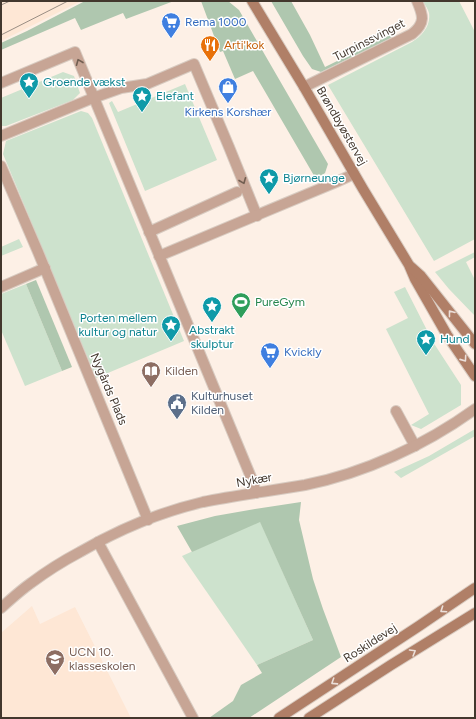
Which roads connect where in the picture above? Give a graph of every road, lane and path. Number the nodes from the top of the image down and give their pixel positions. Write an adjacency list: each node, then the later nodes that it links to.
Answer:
1 (252, 1): 4 (street, Brøndbyøstervej)
2 (417, 1): 4 (street, Turpinssvinget)
3 (1, 83): 5 (street, one-way to 3)
4 (304, 87): 8 (street, Brøndbyøstervej)
5 (93, 98): 6 (street); 10 (street, one-way to 10); 11 (street)
6 (1, 136)
7 (1, 166): 14 (street, Nygårds Plads)
8 (354, 174): 10 (street); 13 (street, Brøndbyøstervej)
9 (237, 192): 11 (street)
10 (257, 216): 12 (street)
11 (149, 232): 12 (street)
12 (159, 256): 21 (street)
13 (409, 265): 16 (street, Brøndbyøstervej, one-way to 13); 17 (street, Brøndbyøstervej, one-way to 17)
14 (45, 268): 15 (street); 22 (street, Nygårds Plads)
15 (1, 287)
16 (475, 344)
17 (475, 376)
18 (475, 409): 20 (street, Nykær)
19 (396, 411): 20 (street)
20 (415, 446): 21 (street, Nykær)
21 (256, 493): 22 (street, Nykær)
22 (148, 520): 23 (street, Nykær)
23 (98, 542): 25 (street, Nykær); 27 (street)
24 (475, 588): 28 (street, Roskildevej, one-way to 28)
25 (1, 608)
26 (473, 613): 29 (street, one-way to 26)
27 (193, 718)
28 (279, 718)
29 (310, 718)

